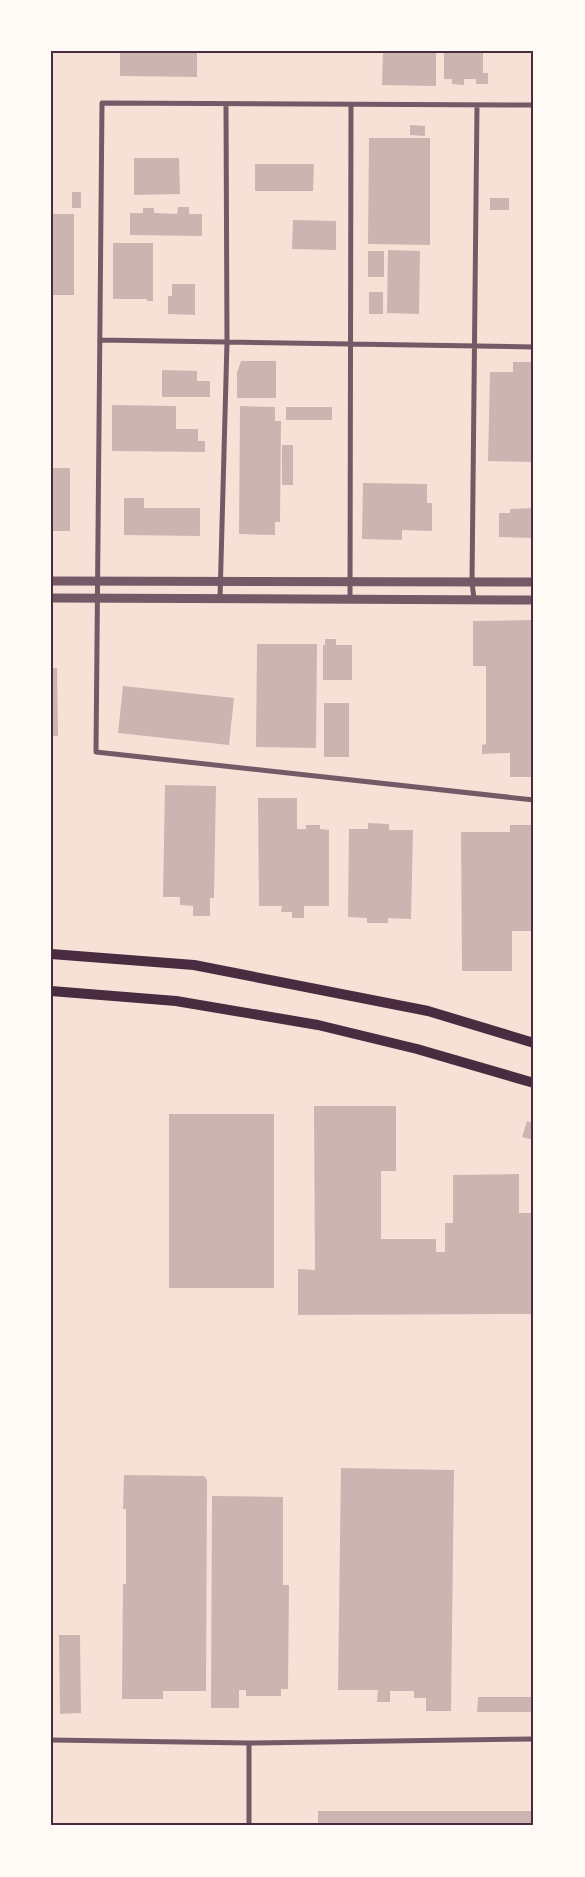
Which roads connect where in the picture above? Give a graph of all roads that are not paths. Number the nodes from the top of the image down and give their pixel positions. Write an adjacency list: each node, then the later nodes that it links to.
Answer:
1 (226, 104): 2 (street); 5 (street); 6 (street)
2 (351, 104): 3 (street); 7 (street)
3 (476, 105): 4 (street); 8 (street)
4 (534, 105)
5 (100, 340): 6 (street); 11 (street)
6 (227, 342): 7 (street); 12 (street)
7 (350, 344): 8 (street); 13 (street)
8 (475, 346): 9 (street); 14 (street)
9 (534, 347)
10 (51, 581): 11 (street)
11 (98, 581): 12 (street); 17 (street)
12 (220, 582): 13 (street); 18 (street)
13 (349, 582): 14 (street); 19 (street)
14 (472, 582): 15 (street); 20 (street)
15 (534, 582)
16 (51, 598): 17 (street)
17 (98, 599): 18 (street); 22 (street)
18 (220, 599): 19 (street)
19 (350, 599): 20 (street)
20 (474, 600): 21 (street)
21 (534, 600)
22 (534, 800)
23 (51, 954): 25 (main road)
24 (51, 991): 26 (main road)
25 (534, 1043)
26 (534, 1083)
27 (534, 1739): 29 (street)
28 (51, 1740): 29 (street)
29 (249, 1742): 30 (street)
30 (248, 1826)

